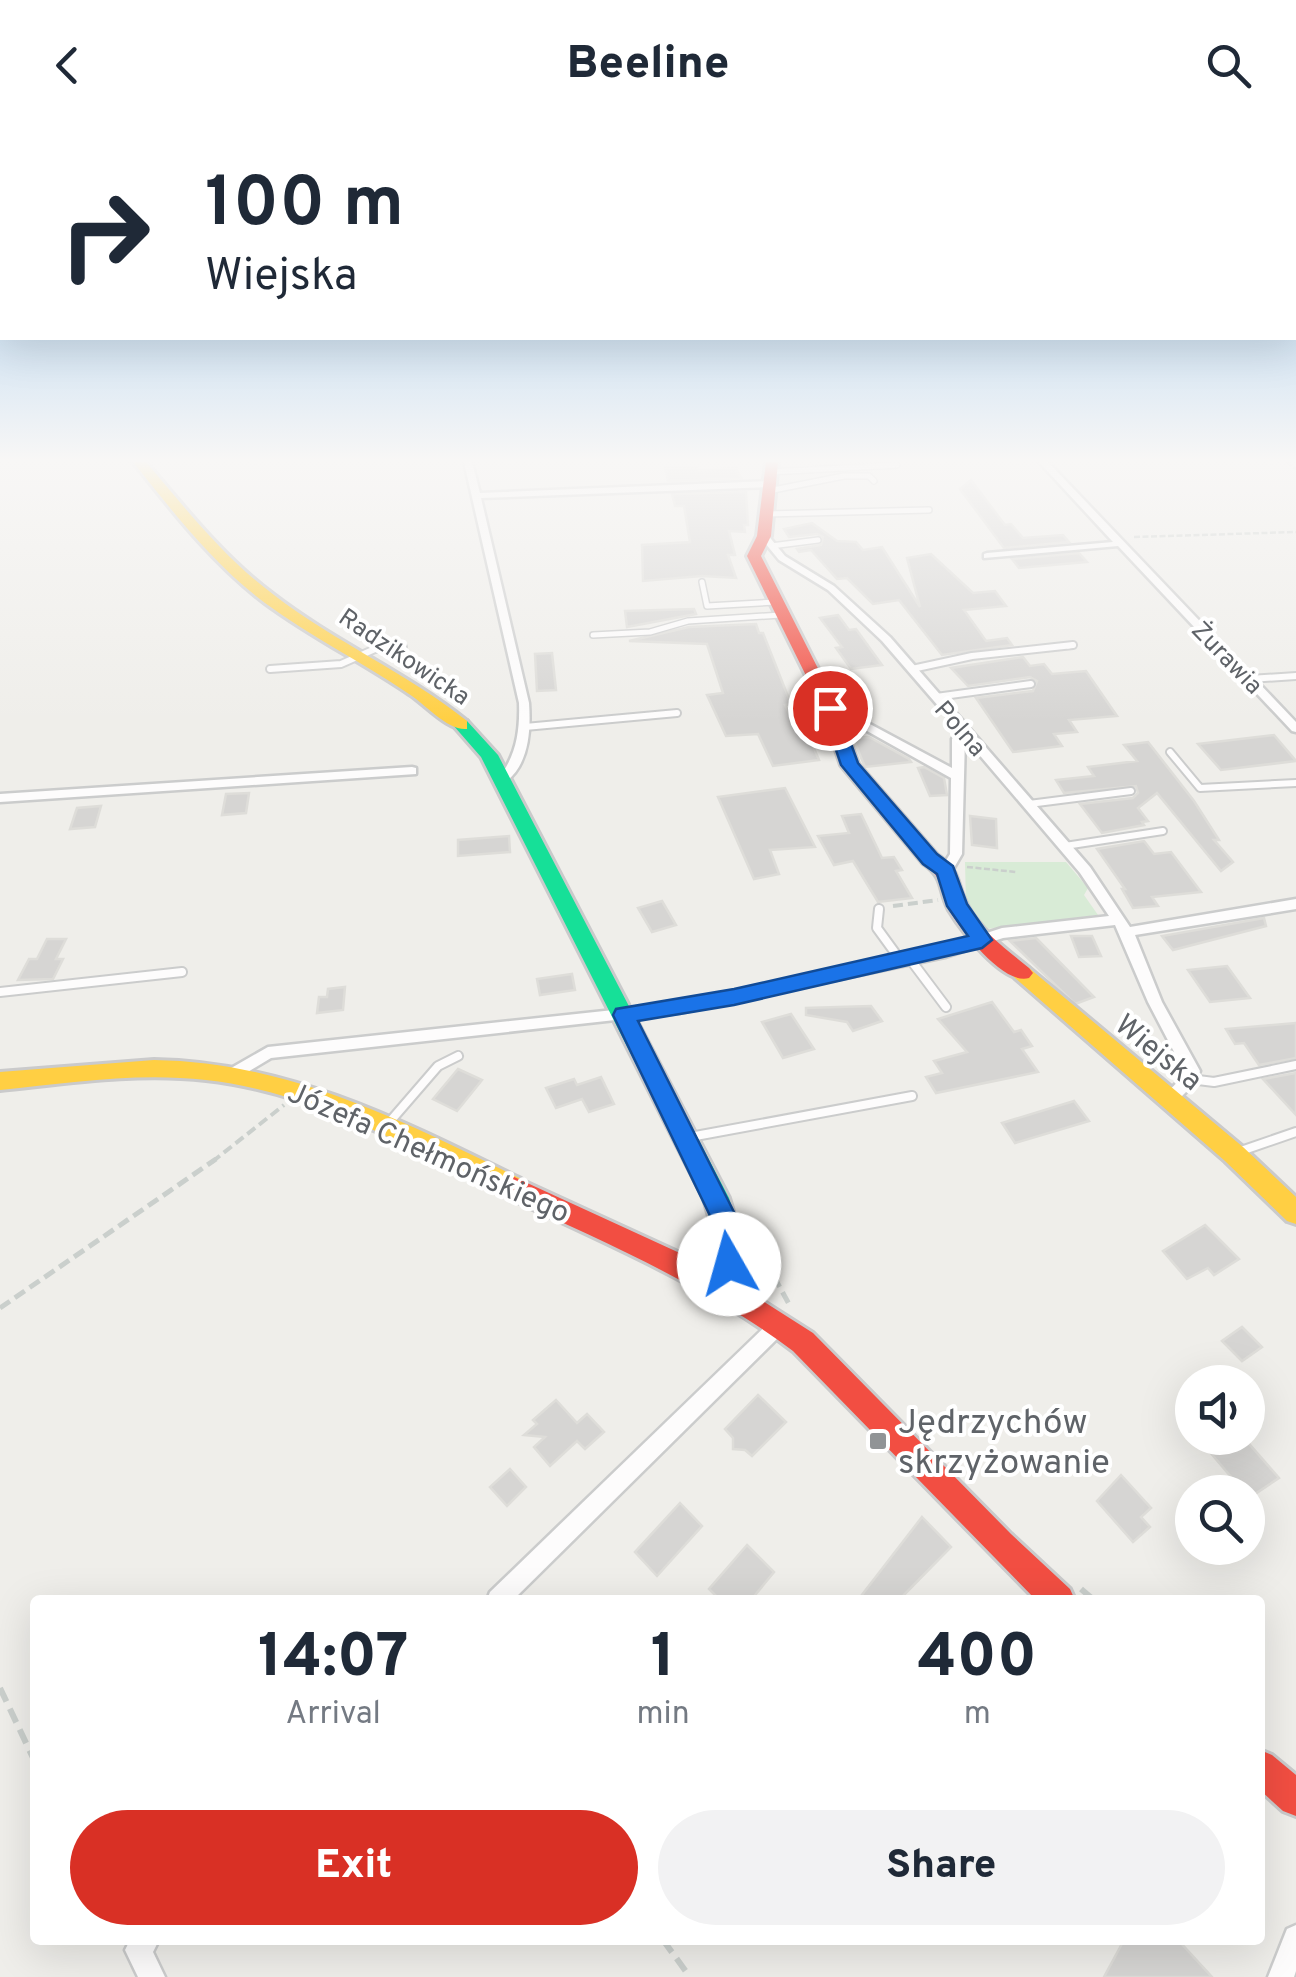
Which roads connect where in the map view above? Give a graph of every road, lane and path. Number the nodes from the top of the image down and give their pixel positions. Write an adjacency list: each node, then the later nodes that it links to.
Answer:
1 (218, 548): 15 (street, Radzikowicka)
2 (487, 548): 24 (street, Radzikowicka)
3 (771, 548): 11 (street)
4 (779, 548): 9 (street, Polna)
5 (779, 548): 9 (street)
6 (1054, 548): 8 (street)
7 (1123, 548): 19 (street, Żurawia)
8 (987, 556)
9 (782, 558): 17 (street, Polna)
10 (702, 582): 11 (lane)
11 (778, 608): 12 (lane); 23 (street)
12 (593, 636)
13 (1073, 645): 17 (lane)
14 (402, 647): 15 (lane)
15 (359, 656): 16 (lane); 30 (street, Radzikowicka)
16 (270, 669)
17 (912, 669): 21 (street, Polna)
18 (1296, 676): 19 (lane)
19 (1250, 679): 25 (street, Żurawia)
20 (1031, 684): 21 (lane)
21 (935, 698): 26 (street, Polna)
22 (676, 712): 24 (lane)
23 (834, 718): 29 (street); 37 (street)
24 (525, 727): 30 (street, Radzikowicka)
25 (1296, 728)
26 (964, 731): 29 (street); 34 (street, Polna)
27 (1170, 752): 31 (lane)
28 (412, 771): 33 (street)
29 (958, 777): 37 (street)
30 (504, 779): 48 (street, Radzikowicka)
31 (1296, 783)
32 (1132, 792): 34 (lane)
33 (0, 798)
34 (1029, 804): 36 (street, Polna)
35 (1163, 831): 36 (lane)
36 (1065, 846): 42 (street, Polna)
37 (949, 868): 38 (path); 39 (street, Wiejska)
38 (1016, 872)
39 (954, 898): 41 (path); 43 (street, Wiejska)
40 (1296, 904): 42 (street)
41 (879, 909): 44 (lane)
42 (1123, 926): 43 (street); 53 (street, Polna)
43 (982, 940): 44 (street); 57 (street, Wiejska)
44 (906, 960): 47 (lane); 48 (street)
45 (182, 972): 46 (lane)
46 (0, 992)
47 (946, 1007)
48 (624, 1015): 52 (street); 60 (street, Radzikowicka)
49 (458, 1056): 58 (lane)
50 (1296, 1065): 53 (lane)
51 (0, 1072): 54 (street, Józefa Chełmońskiego)
52 (231, 1074): 54 (street, Józefa Chełmońskiego); 55 (street, Józefa Chełmońskiego)
53 (1190, 1079): 57 (street)
54 (1, 1080)
55 (296, 1090): 58 (street, Józefa Chełmońskiego); 65 (path)
56 (912, 1096): 60 (lane)
57 (1169, 1100): 61 (street, Wiejska)
58 (385, 1127): 64 (street, Józefa Chełmońskiego)
59 (1296, 1132): 61 (lane)
60 (685, 1138): 64 (street, Radzikowicka)
61 (1234, 1154): 62 (street, Wiejska)
62 (1296, 1213)
63 (743, 1218): 66 (path)
64 (720, 1285): 66 (street, Józefa Chełmońskiego)
65 (0, 1308)
66 (789, 1320): 67 (street); 68 (street, Józefa Chełmońskiego)
67 (503, 1595)
68 (1054, 1595)
69 (0, 1688): 70 (path)
70 (30, 1751)
71 (1265, 1771): 72 (street)
72 (1296, 1798)
73 (1296, 1938): 78 (street)
74 (142, 1945): 76 (street)
75 (667, 1945): 77 (path)
76 (152, 1977)
77 (690, 1977)
78 (1281, 1977)

